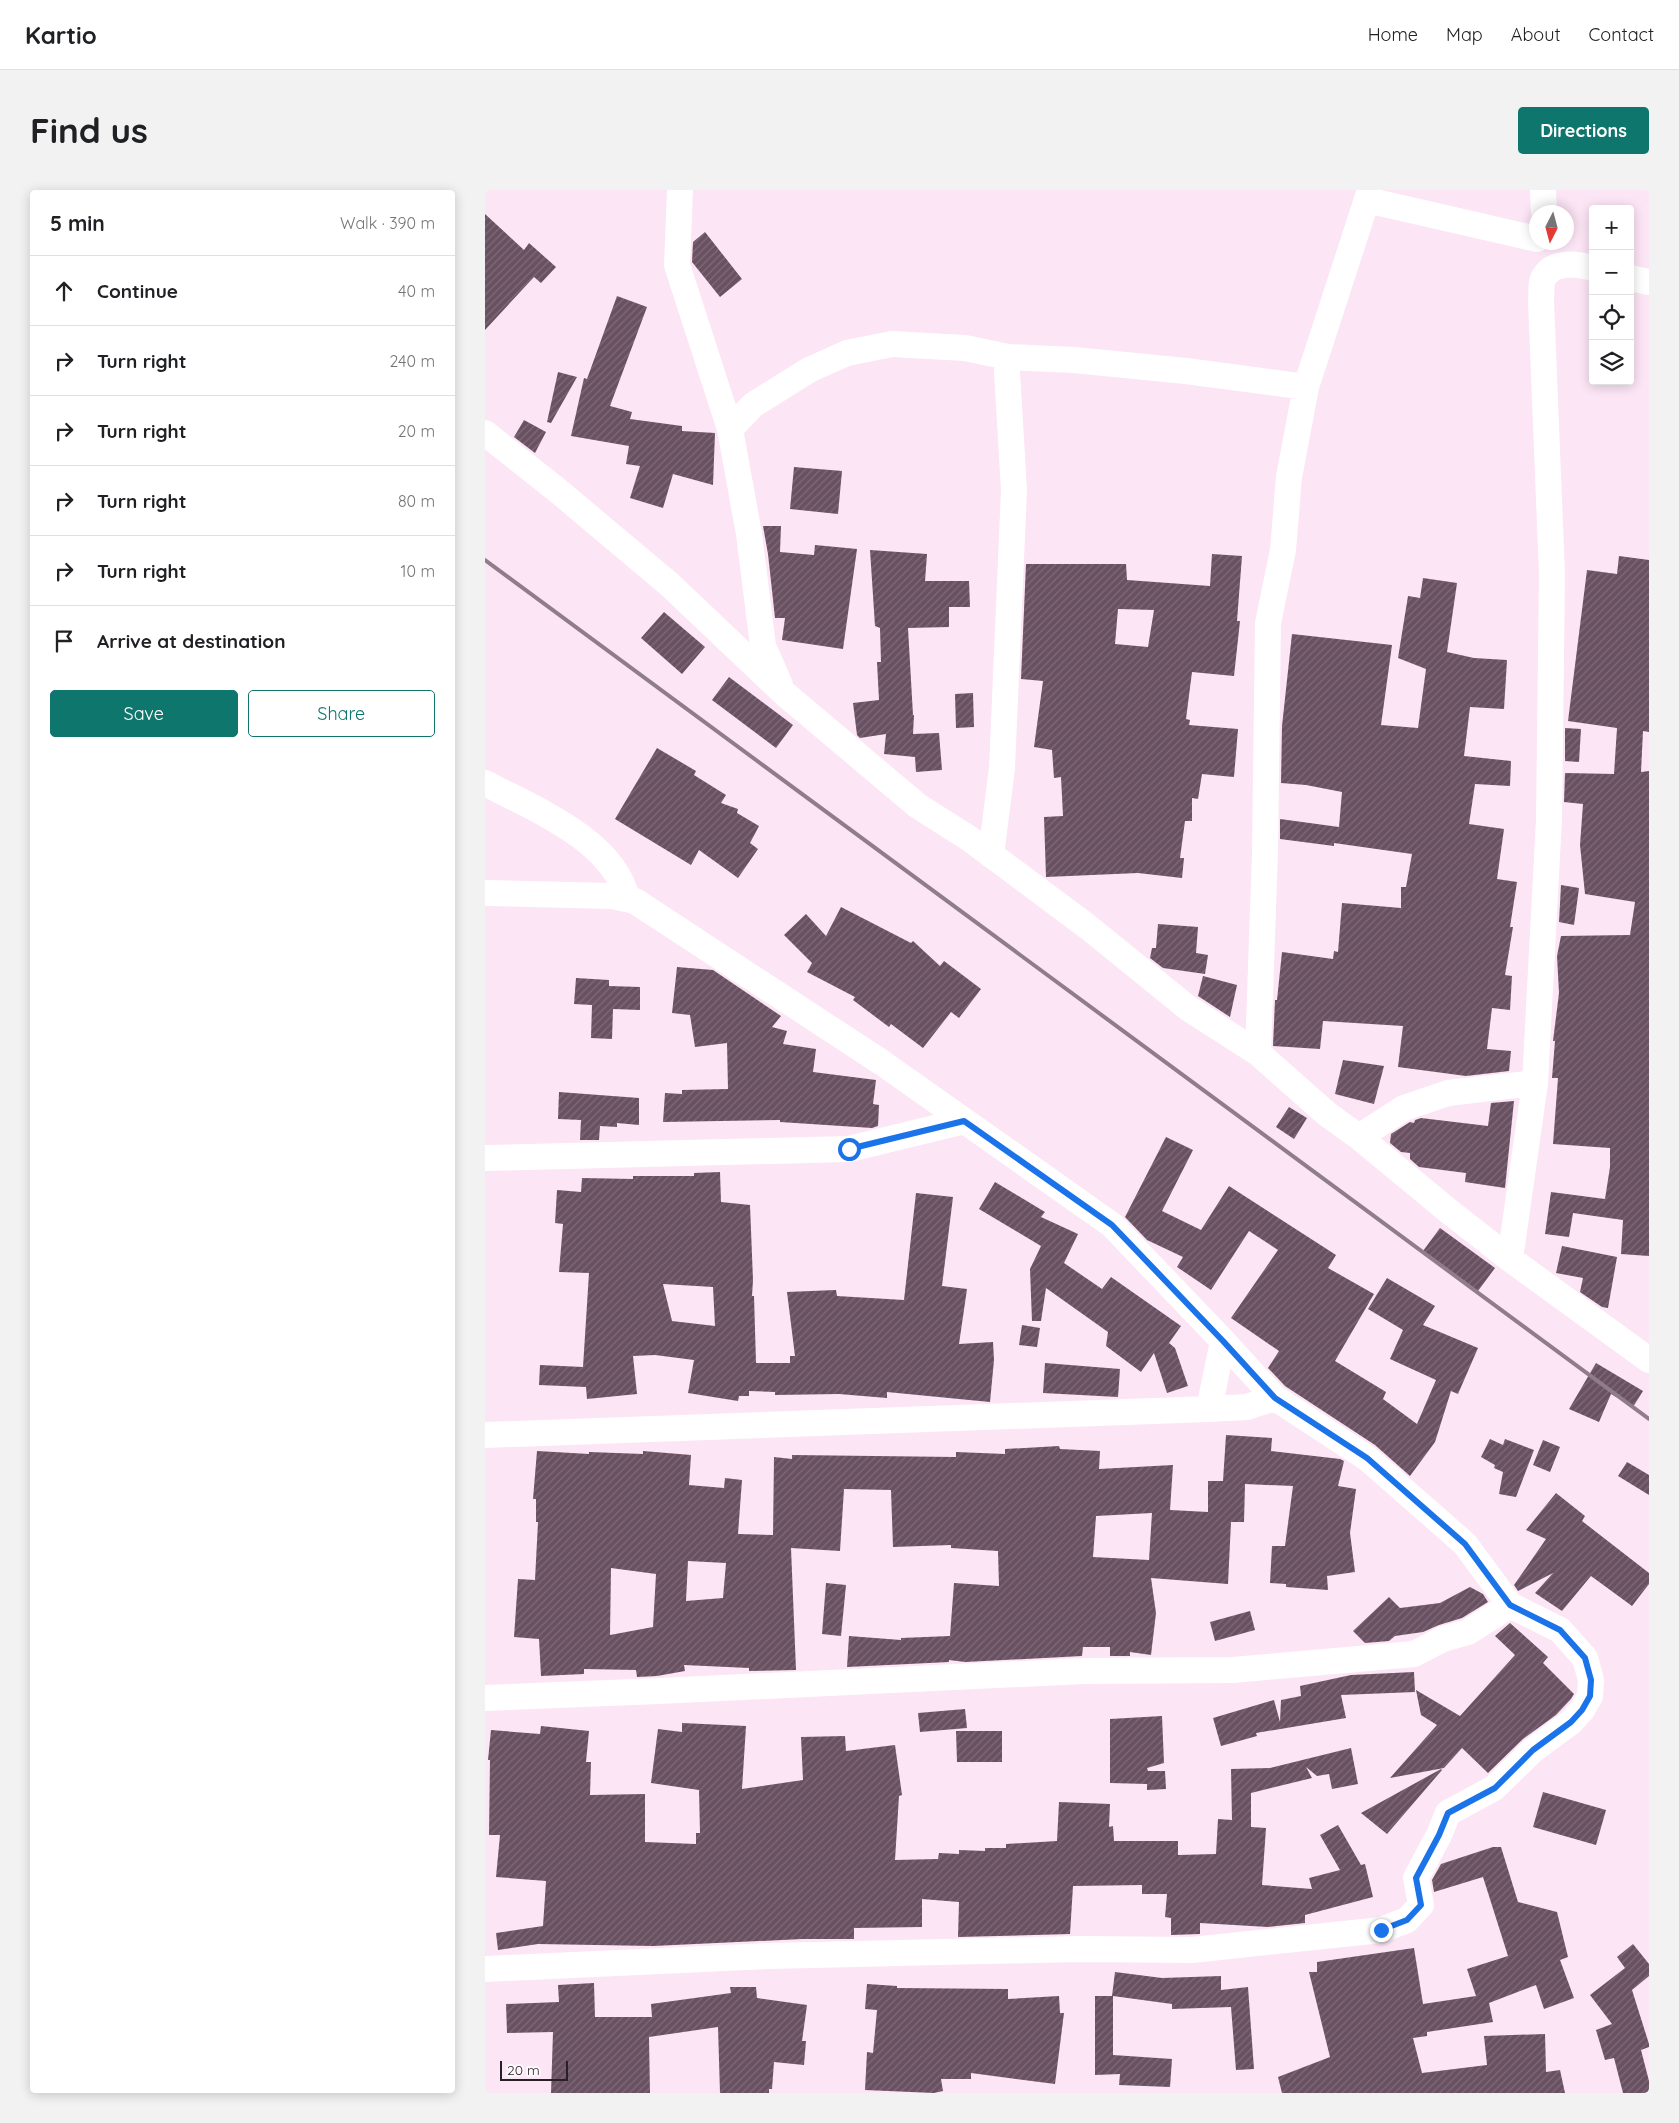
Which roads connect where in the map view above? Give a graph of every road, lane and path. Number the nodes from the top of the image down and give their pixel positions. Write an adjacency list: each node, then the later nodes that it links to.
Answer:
1 (680, 190): 13 (street)
2 (1543, 190): 4 (street)
3 (1368, 195): 5 (street); 12 (street)
4 (1544, 205)
5 (1529, 237)
6 (1548, 250): 8 (street)
7 (1589, 267): 8 (street)
8 (1549, 271): 21 (street)
9 (1634, 279): 10 (street)
10 (1649, 282)
11 (1008, 357): 12 (street); 13 (street); 17 (street)
12 (1306, 387): 20 (street)
13 (731, 428): 15 (street)
14 (496, 442): 15 (street)
15 (785, 694): 17 (street)
16 (485, 783): 19 (street)
17 (991, 855): 20 (street)
18 (485, 894): 19 (street)
19 (627, 899): 22 (street)
20 (1258, 1053): 23 (street)
21 (1535, 1082): 23 (street); 25 (street)
22 (964, 1121): 24 (street); 26 (street)
23 (1359, 1137): 25 (street)
24 (485, 1158)
25 (1510, 1259): 27 (street)
26 (1223, 1341): 28 (street); 29 (street)
27 (1649, 1360)
28 (1275, 1398): 29 (street); 31 (street)
29 (1209, 1409): 30 (street)
30 (485, 1435)
31 (1510, 1605): 32 (street); 33 (street)
32 (485, 1698)
33 (485, 1969)

